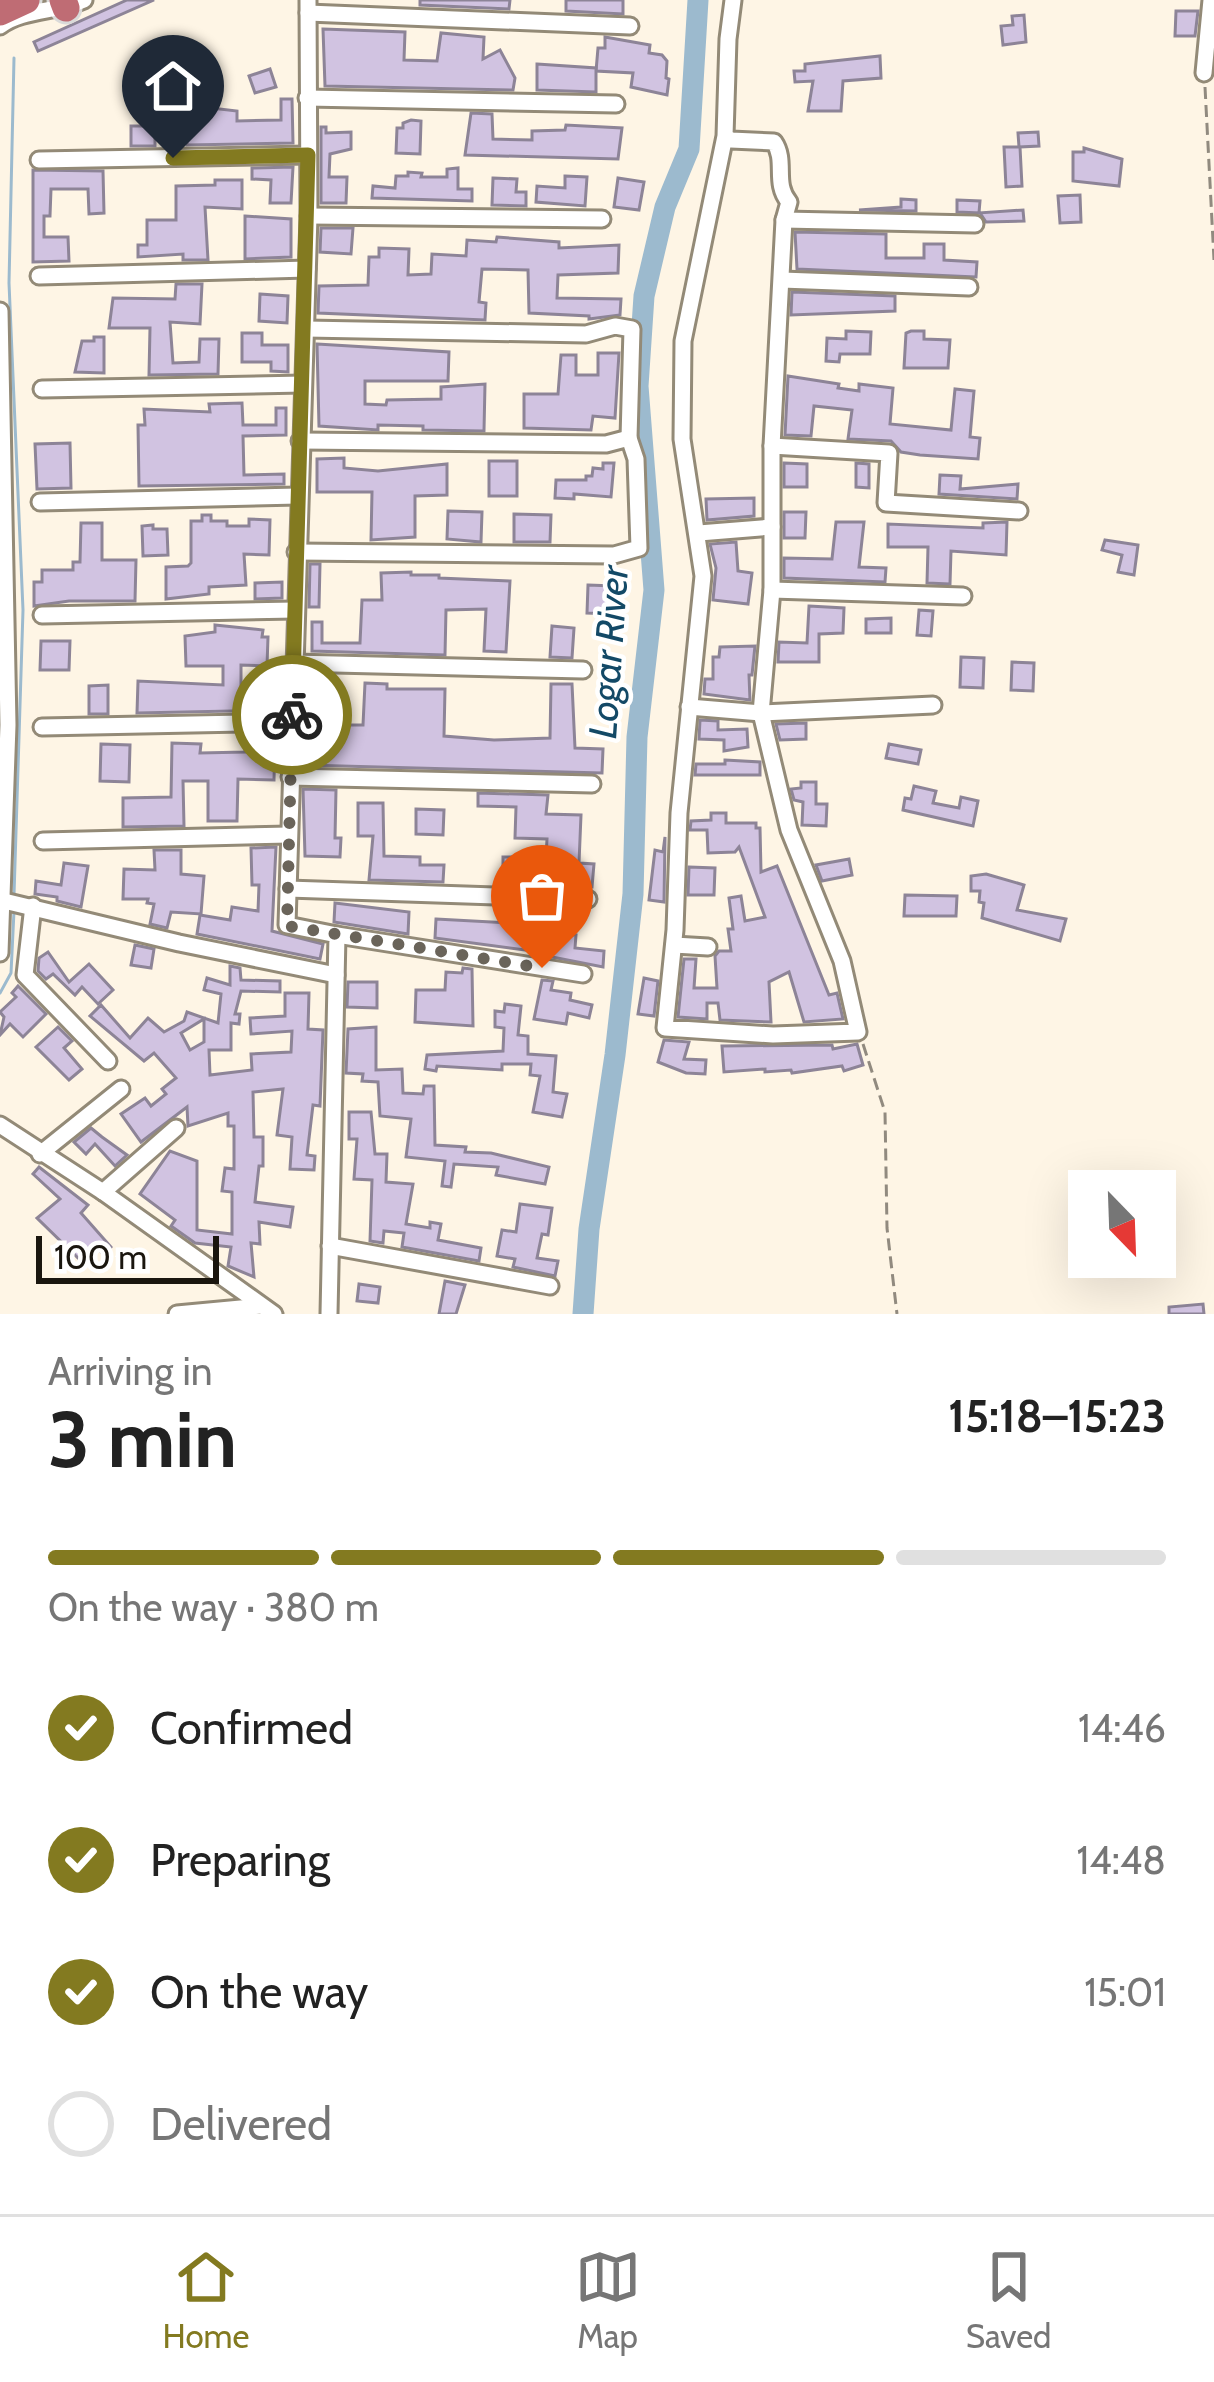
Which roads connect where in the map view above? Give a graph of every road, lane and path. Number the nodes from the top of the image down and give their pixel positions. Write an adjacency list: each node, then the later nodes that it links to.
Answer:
1 (26, 0): 6 (highway)
2 (734, 0): 12 (street)
3 (1211, 0): 9 (street)
4 (71, 3): 7 (street)
5 (308, 7): 8 (street); 10 (street)
6 (0, 12)
7 (0, 26)
8 (630, 26)
9 (1204, 73): 19 (path)
10 (307, 98): 11 (street); 13 (street)
11 (616, 104)
12 (725, 136): 17 (street); 37 (street)
13 (308, 155): 14 (street); 15 (street)
14 (39, 160)
15 (309, 216): 16 (street); 20 (street)
16 (602, 219)
17 (784, 220): 18 (street); 22 (street)
18 (975, 224)
19 (1214, 260)
20 (308, 269): 21 (street); 25 (street)
21 (39, 276)
22 (782, 280): 23 (street); 31 (street)
23 (969, 287)
24 (0, 311): 26 (street)
25 (306, 329): 27 (street); 29 (street)
26 (0, 360): 32 (street)
27 (303, 384): 28 (street); 30 (street)
28 (43, 389)
29 (629, 437): 30 (street); 38 (street)
30 (300, 441): 33 (street)
31 (772, 446): 35 (street); 36 (street)
32 (2, 488): 43 (street)
33 (298, 496): 34 (street); 38 (street)
34 (40, 502)
35 (1019, 511)
36 (772, 527): 37 (street); 39 (street)
37 (699, 533): 47 (street)
38 (296, 552): 41 (street)
39 (772, 590): 40 (street); 48 (street)
40 (963, 596)
41 (295, 610): 42 (street); 44 (street)
42 (42, 615)
43 (3, 616): 50 (street)
44 (293, 663): 45 (street); 49 (street)
45 (583, 670)
46 (933, 704): 48 (street)
47 (688, 707): 48 (street); 62 (street)
48 (761, 713): 67 (street)
49 (292, 722): 51 (street); 52 (street)
50 (4, 727): 56 (street)
51 (42, 727)
52 (290, 777): 53 (street); 54 (street)
53 (592, 784)
54 (289, 835): 55 (street); 57 (street)
55 (44, 841)
56 (2, 854): 59 (street)
57 (288, 889): 58 (street); 61 (street)
58 (588, 899)
59 (8, 902): 60 (street); 64 (street)
60 (33, 906): 66 (street); 68 (street)
61 (337, 935): 65 (street); 66 (street)
62 (674, 945): 63 (street); 67 (street)
63 (708, 947)
64 (0, 953)
65 (583, 974)
66 (336, 975): 74 (street)
67 (858, 1032): 79 (path)
68 (108, 1061)
69 (121, 1089): 72 (street)
70 (0, 1125): 72 (street)
71 (176, 1127): 73 (street)
72 (40, 1154): 73 (street)
73 (103, 1192): 76 (street)
74 (330, 1246): 75 (street); 78 (street)
75 (550, 1286)
76 (267, 1310): 77 (street)
77 (177, 1314)
78 (329, 1314)
79 (897, 1314)

